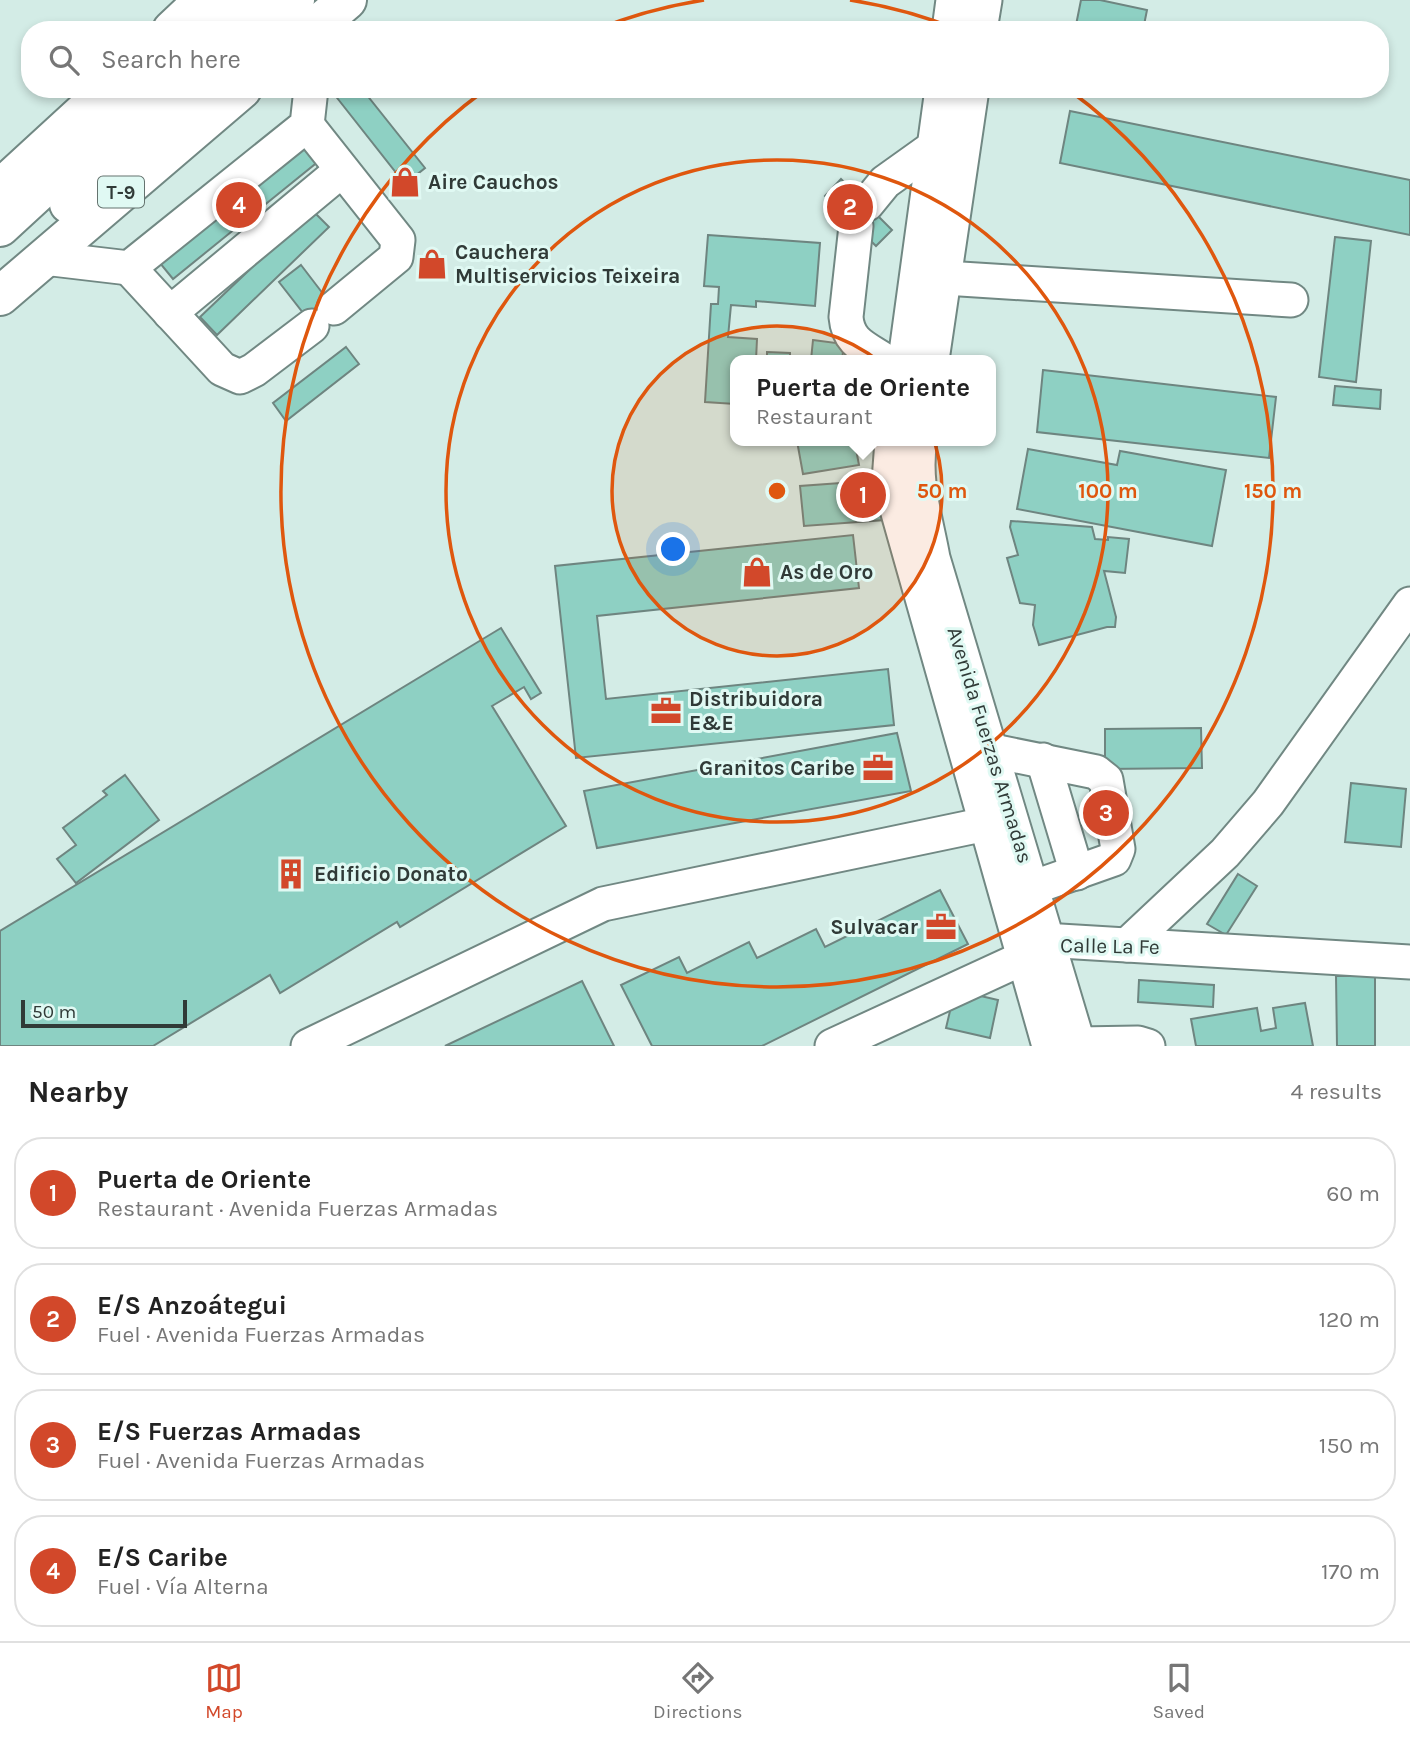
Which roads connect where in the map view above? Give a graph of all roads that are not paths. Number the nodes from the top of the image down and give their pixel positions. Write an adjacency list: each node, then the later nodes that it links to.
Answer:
1 (204, 0): 6 (highway)
2 (249, 0): 7 (highway)
3 (347, 0): 8 (highway)
4 (953, 0): 9 (street)
5 (985, 0): 10 (street)
6 (182, 21)
7 (225, 21)
8 (310, 21)
9 (950, 21)
10 (982, 21)
11 (99, 98): 21 (highway)
12 (140, 98): 22 (highway, T-9)
13 (184, 98): 24 (highway, T-9)
14 (231, 98): 23 (highway, T-9)
15 (310, 98): 18 (street)
16 (943, 98): 19 (street)
17 (969, 98): 19 (street)
18 (307, 125): 20 (street); 25 (street)
19 (950, 147): 26 (street); 30 (street); 31 (street)
20 (342, 170): 29 (street); 29 (street)
21 (0, 189)
22 (0, 227)
23 (44, 258): 25 (street); 27 (highway, T-9)
24 (0, 267)
25 (129, 268): 29 (street)
26 (945, 278): 28 (street); 32 (street)
27 (0, 296)
28 (1291, 300)
29 (170, 313)
30 (876, 355)
31 (906, 355)
32 (934, 355)
33 (892, 446): 36 (street, Avenida Fuerzas Armadas)
34 (919, 446): 36 (street, Avenida Fuerzas Armadas)
35 (1410, 604): 41 (street)
36 (977, 747): 37 (street); 38 (street, Avenida Fuerzas Armadas); 40 (street, Avenida Fuerzas Armadas)
37 (1043, 760): 39 (street); 39 (street)
38 (986, 824): 40 (street, Avenida Fuerzas Armadas); 45 (street)
39 (1077, 873): 40 (street)
40 (1020, 892): 42 (street, Avenida Fuerzas Armadas)
41 (1127, 945): 42 (street, Calle La Fe); 43 (street, Calle La Fe)
42 (1037, 951): 44 (street, Avenida Fuerzas Armadas); 46 (street, Calle La Fe)
43 (1410, 962)
44 (1069, 1045): 47 (street)
45 (308, 1046)
46 (832, 1046)
47 (1148, 1046)

